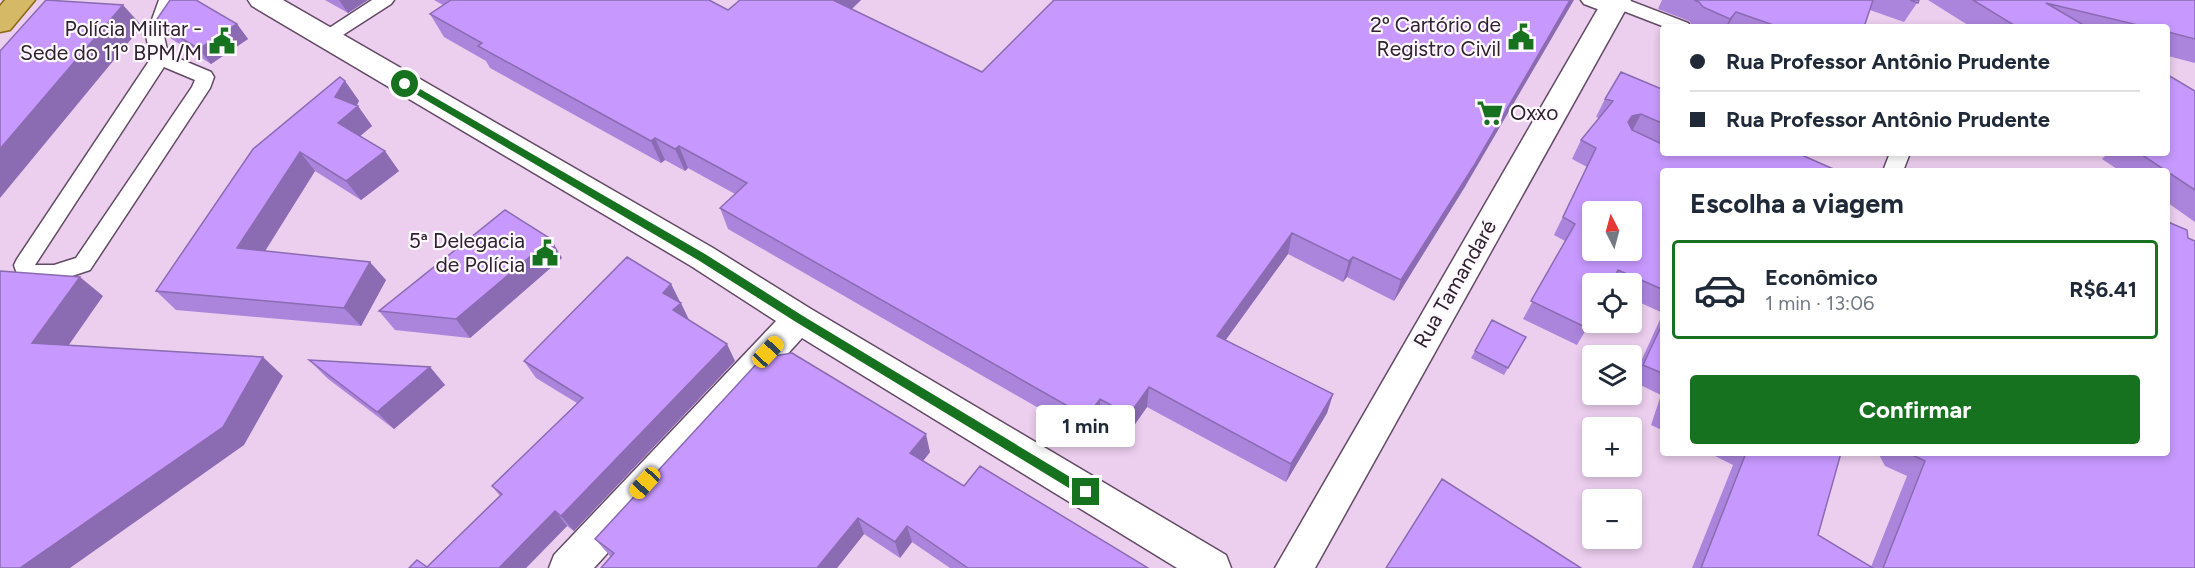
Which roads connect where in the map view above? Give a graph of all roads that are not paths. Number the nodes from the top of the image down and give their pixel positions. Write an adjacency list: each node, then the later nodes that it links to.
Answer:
1 (21, 0): 6 (main road)
2 (168, 0): 9 (lane)
3 (262, 0): 8 (street)
4 (385, 0): 8 (lane)
5 (1609, 3): 7 (lane); 13 (street, Rua Tamandaré)
6 (0, 23)
7 (1673, 24)
8 (326, 38): 10 (street)
9 (160, 58): 9 (lane)
10 (799, 319): 11 (street); 12 (street)
11 (568, 568)
12 (1212, 568)
13 (1294, 568)

